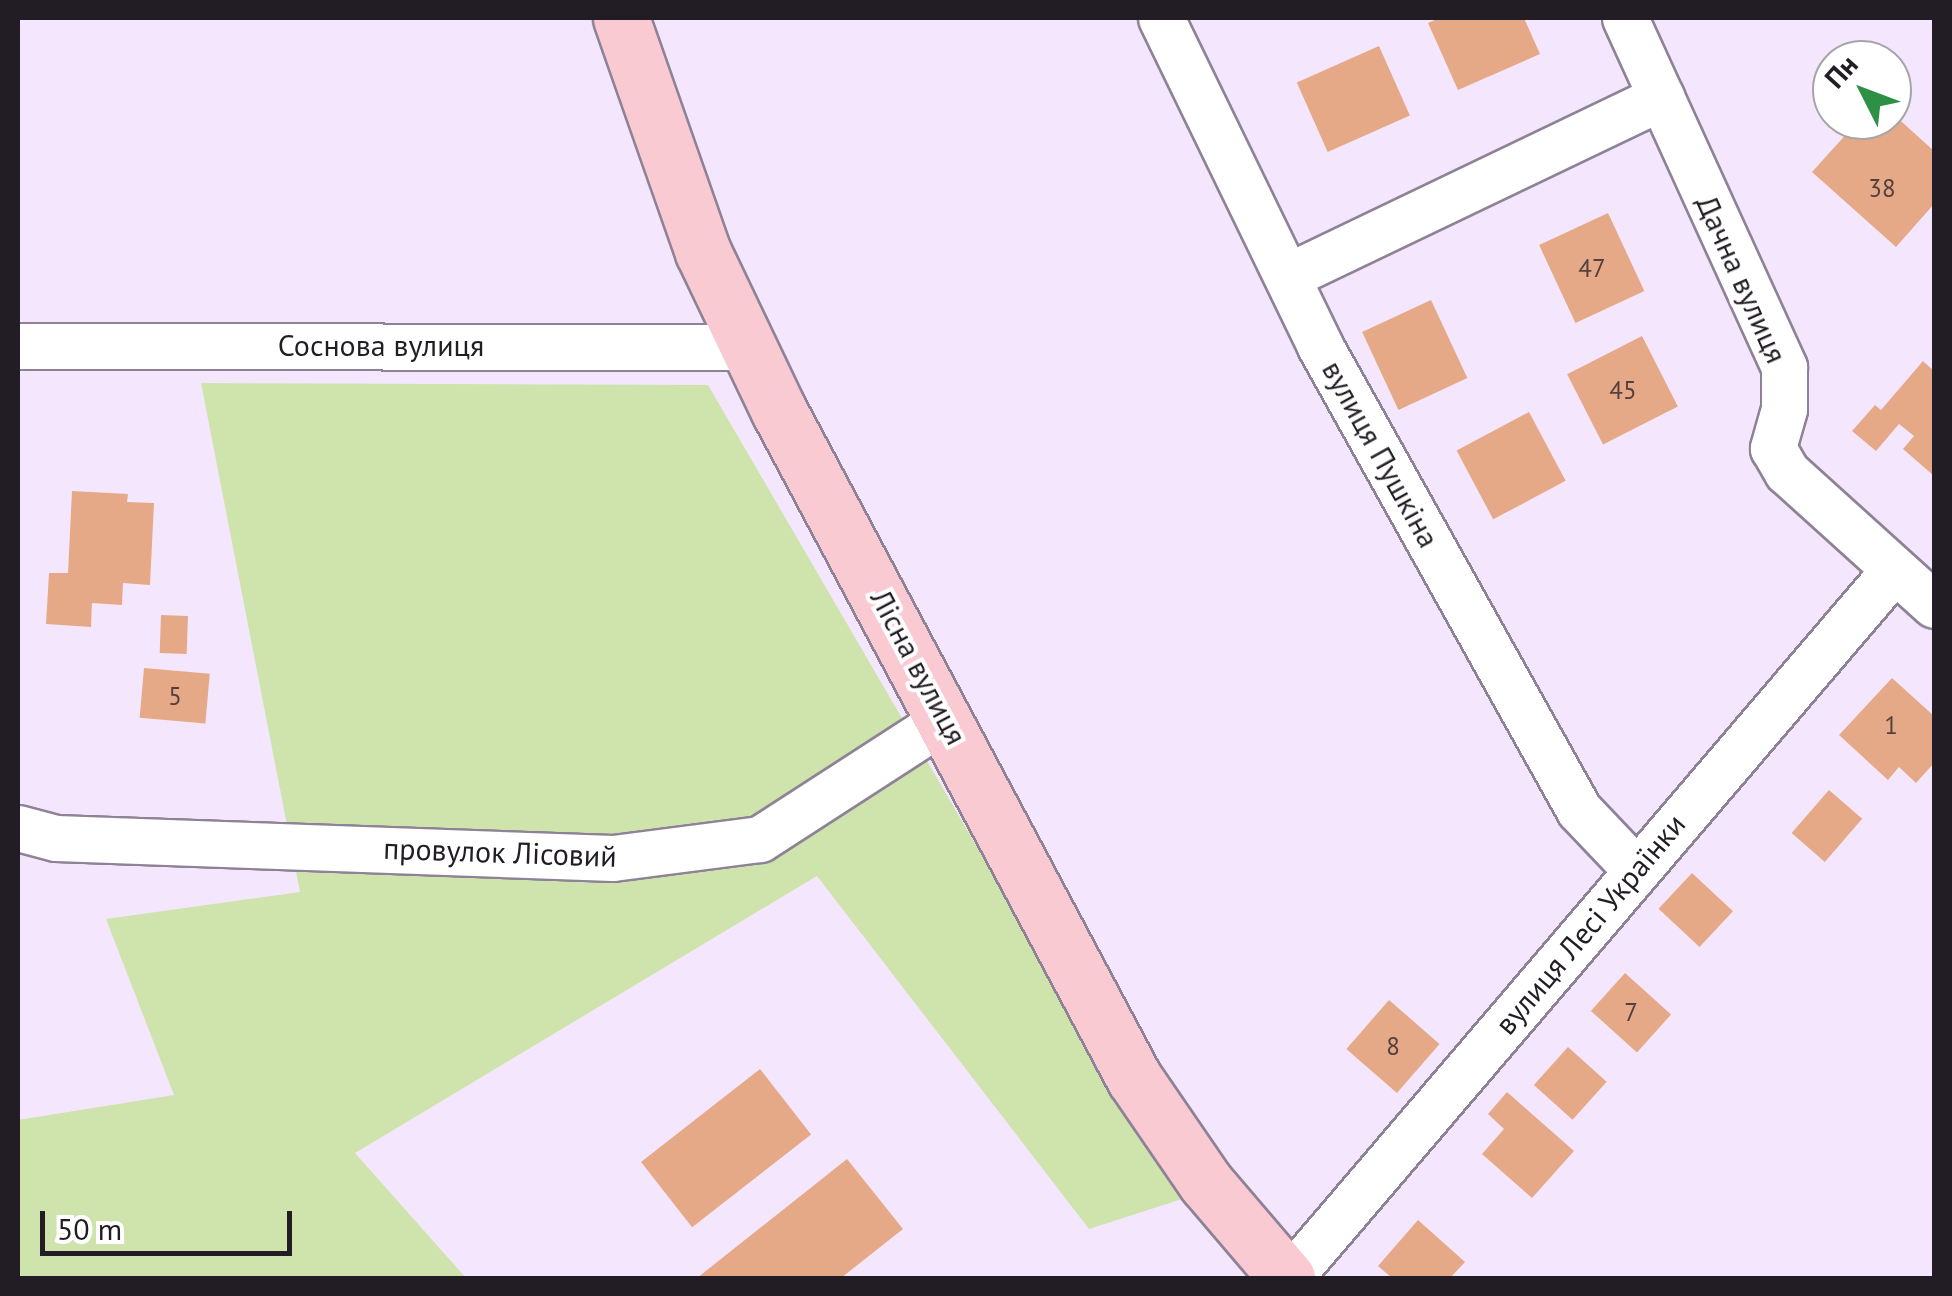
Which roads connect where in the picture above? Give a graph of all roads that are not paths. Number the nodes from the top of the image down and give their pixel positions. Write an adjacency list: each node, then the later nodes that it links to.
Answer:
1 (621, 18): 7 (main road, Лісна вулиця)
2 (1160, 18): 5 (street, вулиця Пушкіна)
3 (1625, 18): 4 (street, Дачна вулиця)
4 (1661, 97): 5 (street); 8 (street, Дачна вулиця)
5 (1288, 276): 12 (street, вулиця Пушкіна)
6 (18, 346): 7 (street, Соснова вулиця)
7 (746, 346): 10 (main road, Лісна вулиця)
8 (1893, 571): 9 (street, Дачна вулиця); 12 (street, вулиця Лесі Українки)
9 (1934, 605)
10 (947, 718): 11 (street, провулок Лісовий); 13 (main road, Лісна вулиця)
11 (18, 828)
12 (1635, 869): 13 (street, вулиця Лесі Українки)
13 (1288, 1278)

